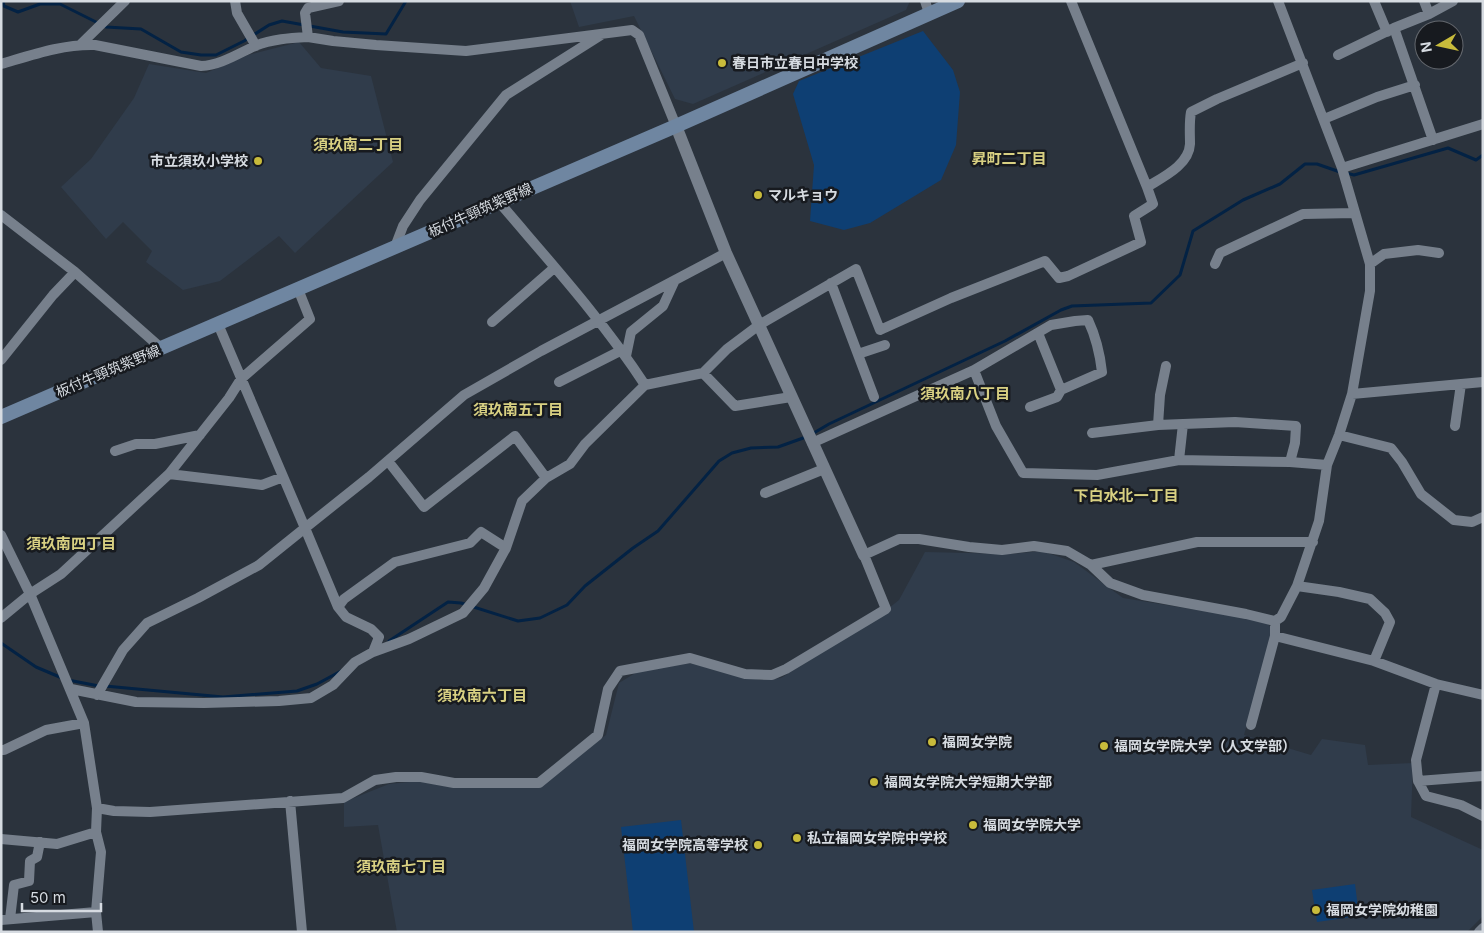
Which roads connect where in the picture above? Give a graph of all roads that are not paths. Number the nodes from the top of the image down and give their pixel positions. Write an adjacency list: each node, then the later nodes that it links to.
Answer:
1 (125, 1): 15 (street)
2 (235, 1): 16 (street)
3 (339, 1): 13 (street)
4 (958, 1): 10 (main road, 板付牛頸筑紫野線)
5 (1070, 1): 26 (street)
6 (1278, 1): 18 (street)
7 (1374, 1): 12 (street)
8 (1424, 1): 11 (street)
9 (1453, 1): 11 (street)
10 (927, 7): 23 (main road, 板付牛頸筑紫野線)
11 (1429, 14): 12 (street)
12 (1391, 30): 17 (street); 20 (street)
13 (307, 33): 14 (street); 16 (street)
14 (602, 34): 23 (street); 30 (street)
15 (80, 45): 16 (street); 19 (street)
16 (256, 46)
17 (1338, 55)
18 (1302, 63): 21 (street); 26 (street)
19 (1, 64)
20 (1415, 85): 21 (street); 24 (street)
21 (1324, 119): 25 (street)
22 (1483, 124): 24 (street)
23 (676, 126): 27 (main road, 板付牛頸筑紫野線); 31 (street)
24 (1433, 140): 25 (street)
25 (1342, 168): 28 (street)
26 (1147, 187): 38 (street)
27 (499, 202): 30 (main road, 板付牛頸筑紫野線); 35 (street)
28 (1355, 213): 33 (street); 34 (street)
29 (1, 214): 36 (street)
30 (394, 247): 39 (main road, 板付牛頸筑紫野線)
31 (726, 253): 37 (street); 43 (street)
32 (1439, 253): 34 (street)
33 (1215, 264)
34 (1370, 264): 59 (street)
35 (554, 268): 40 (street); 41 (street)
36 (75, 272): 46 (street); 49 (street)
37 (675, 280): 40 (street); 47 (street)
38 (831, 283): 43 (street); 48 (street)
39 (298, 290): 42 (main road, 板付牛頸筑紫野線); 53 (street)
40 (598, 320): 47 (street); 72 (street)
41 (492, 322)
42 (218, 324): 46 (main road, 板付牛頸筑紫野線); 53 (street)
43 (759, 325): 52 (street); 60 (street)
44 (1038, 333): 51 (street); 58 (street); 58 (street)
45 (885, 344): 48 (street)
46 (162, 348): 63 (main road, 板付牛頸筑紫野線)
47 (624, 353): 54 (street); 57 (street)
48 (858, 354): 61 (street)
49 (1, 360)
50 (1166, 366): 65 (street)
51 (974, 370): 70 (street); 73 (street)
52 (703, 373): 57 (street); 60 (street)
53 (241, 379): 69 (street); 78 (street)
54 (559, 382)
55 (1483, 382): 56 (street)
56 (1461, 384): 59 (street); 66 (street)
57 (645, 385): 79 (street)
58 (1061, 390): 62 (street)
59 (1352, 394): 68 (street)
60 (791, 397): 70 (street)
61 (874, 397)
62 (1030, 407)
63 (1, 417)
64 (1183, 424): 65 (street); 73 (street); 74 (street)
65 (1158, 425): 67 (street)
66 (1455, 426)
67 (1092, 433)
68 (1339, 435): 75 (street); 81 (street)
69 (200, 436): 71 (street); 77 (street)
70 (812, 443): 76 (street)
71 (115, 451)
72 (388, 460): 79 (street); 82 (street)
73 (1179, 460): 74 (street)
74 (1290, 462): 75 (street)
75 (1327, 465): 84 (street)
76 (824, 469): 80 (street); 86 (street)
77 (169, 474): 78 (street); 89 (street)
78 (283, 477): 82 (street)
79 (546, 478): 85 (street)
80 (765, 493)
81 (1483, 517)
82 (305, 528): 90 (street); 98 (street)
83 (1, 535): 89 (street)
84 (1313, 542): 87 (street); 88 (street)
85 (506, 548): 90 (street); 94 (street)
86 (864, 555): 87 (street); 105 (street)
87 (1091, 565): 92 (street)
88 (1297, 586): 92 (street); 95 (street)
89 (30, 594): 91 (street); 97 (street)
90 (338, 606): 94 (street)
91 (1, 618)
92 (1275, 621): 93 (street)
93 (1275, 636): 95 (street); 101 (street)
94 (373, 652): 98 (street)
95 (1374, 661): 96 (street)
96 (1436, 684): 99 (street); 104 (street)
97 (71, 689): 98 (street); 100 (street)
98 (98, 695)
99 (1483, 695)
100 (84, 723): 102 (street); 106 (street)
101 (1251, 725)
102 (1, 750)
103 (1483, 776): 104 (street)
104 (1418, 781): 107 (street)
105 (290, 802): 106 (street); 115 (street)
106 (97, 808): 108 (street)
107 (1483, 816)
108 (96, 832): 110 (street); 111 (street)
109 (1, 839): 110 (street)
110 (40, 842): 112 (street)
111 (96, 912): 112 (street); 114 (street)
112 (5, 919)
113 (1483, 928): 116 (street)
114 (98, 932)
115 (302, 932)
116 (1479, 932)

